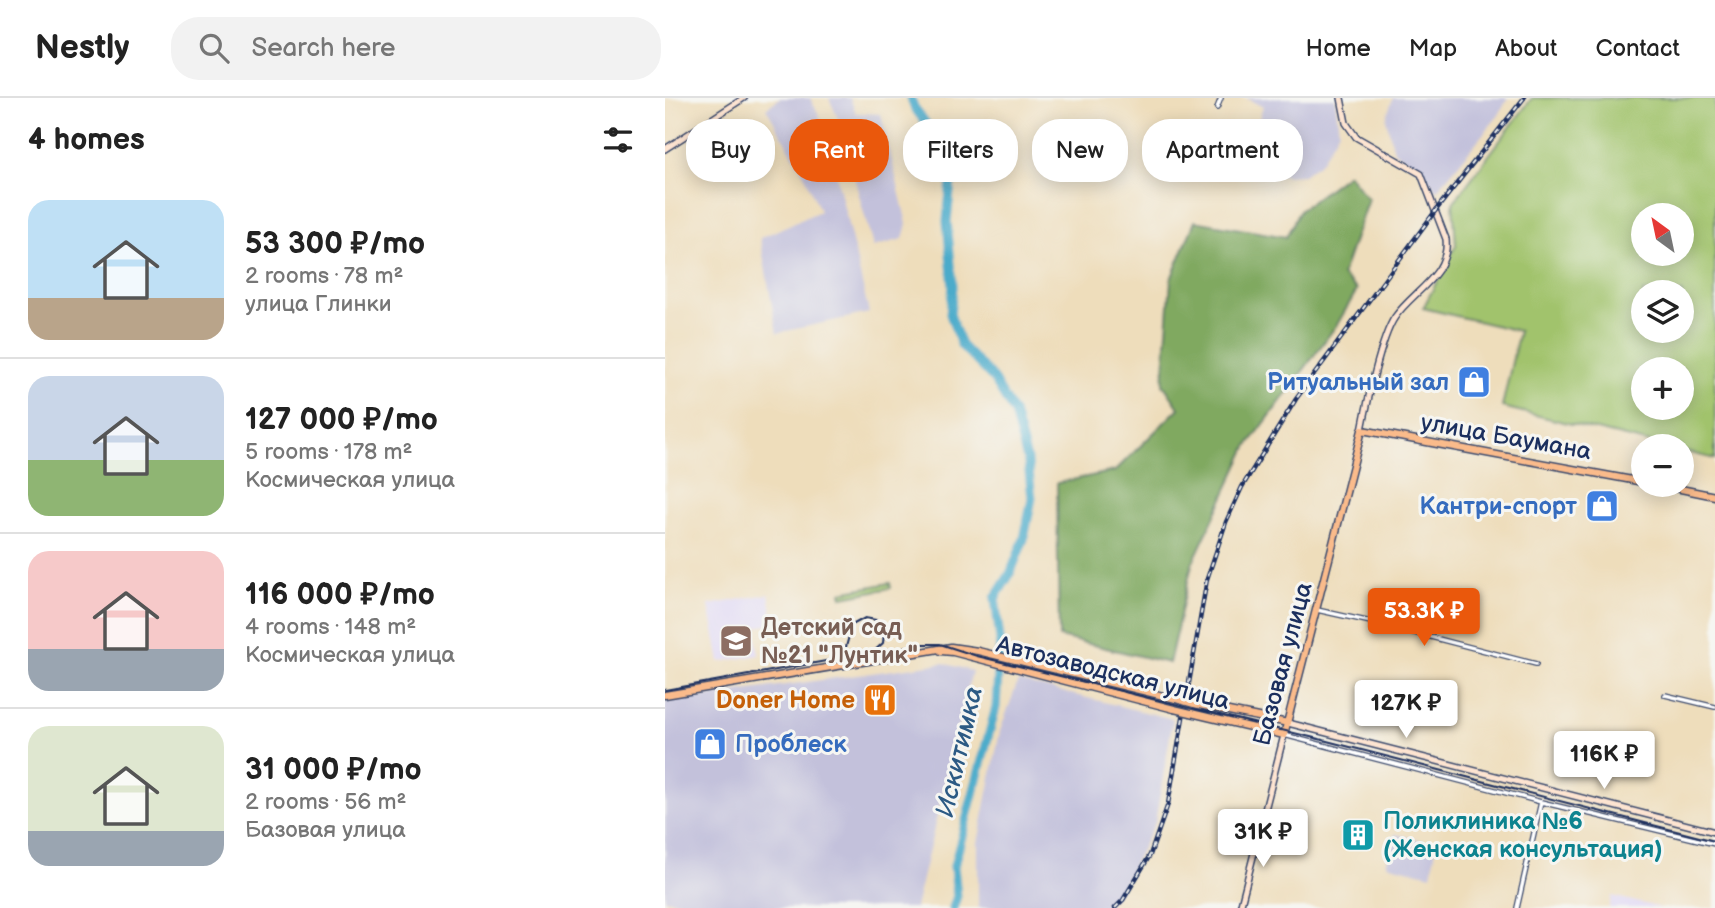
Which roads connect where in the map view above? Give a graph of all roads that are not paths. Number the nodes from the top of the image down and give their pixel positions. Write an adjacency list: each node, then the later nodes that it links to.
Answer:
1 (744, 98): 5 (main road)
2 (1221, 98): 4 (street)
3 (1341, 98): 6 (main road)
4 (1217, 108)
5 (665, 149)
6 (1362, 430): 7 (main road, улица Баумана); 10 (main road, Базовая улица)
7 (1631, 480)
8 (1694, 492): 9 (main road)
9 (1715, 496)
10 (1317, 610): 12 (street); 16 (main road, Базовая улица)
11 (932, 650): 13 (main road, Автозаводская улица); 16 (main road, Автозаводская улица, bridge); 17 (main road, Автозаводская улица, bridge)
12 (1536, 664)
13 (665, 695)
14 (1665, 695): 15 (street)
15 (1715, 707)
16 (1288, 723): 17 (main road, Базовая улица); 19 (main road)
17 (1284, 735): 18 (street); 21 (main road, Базовая улица)
18 (1541, 802): 20 (street); 22 (street)
19 (1715, 832)
20 (1715, 844)
21 (1240, 908)
22 (1517, 908)

